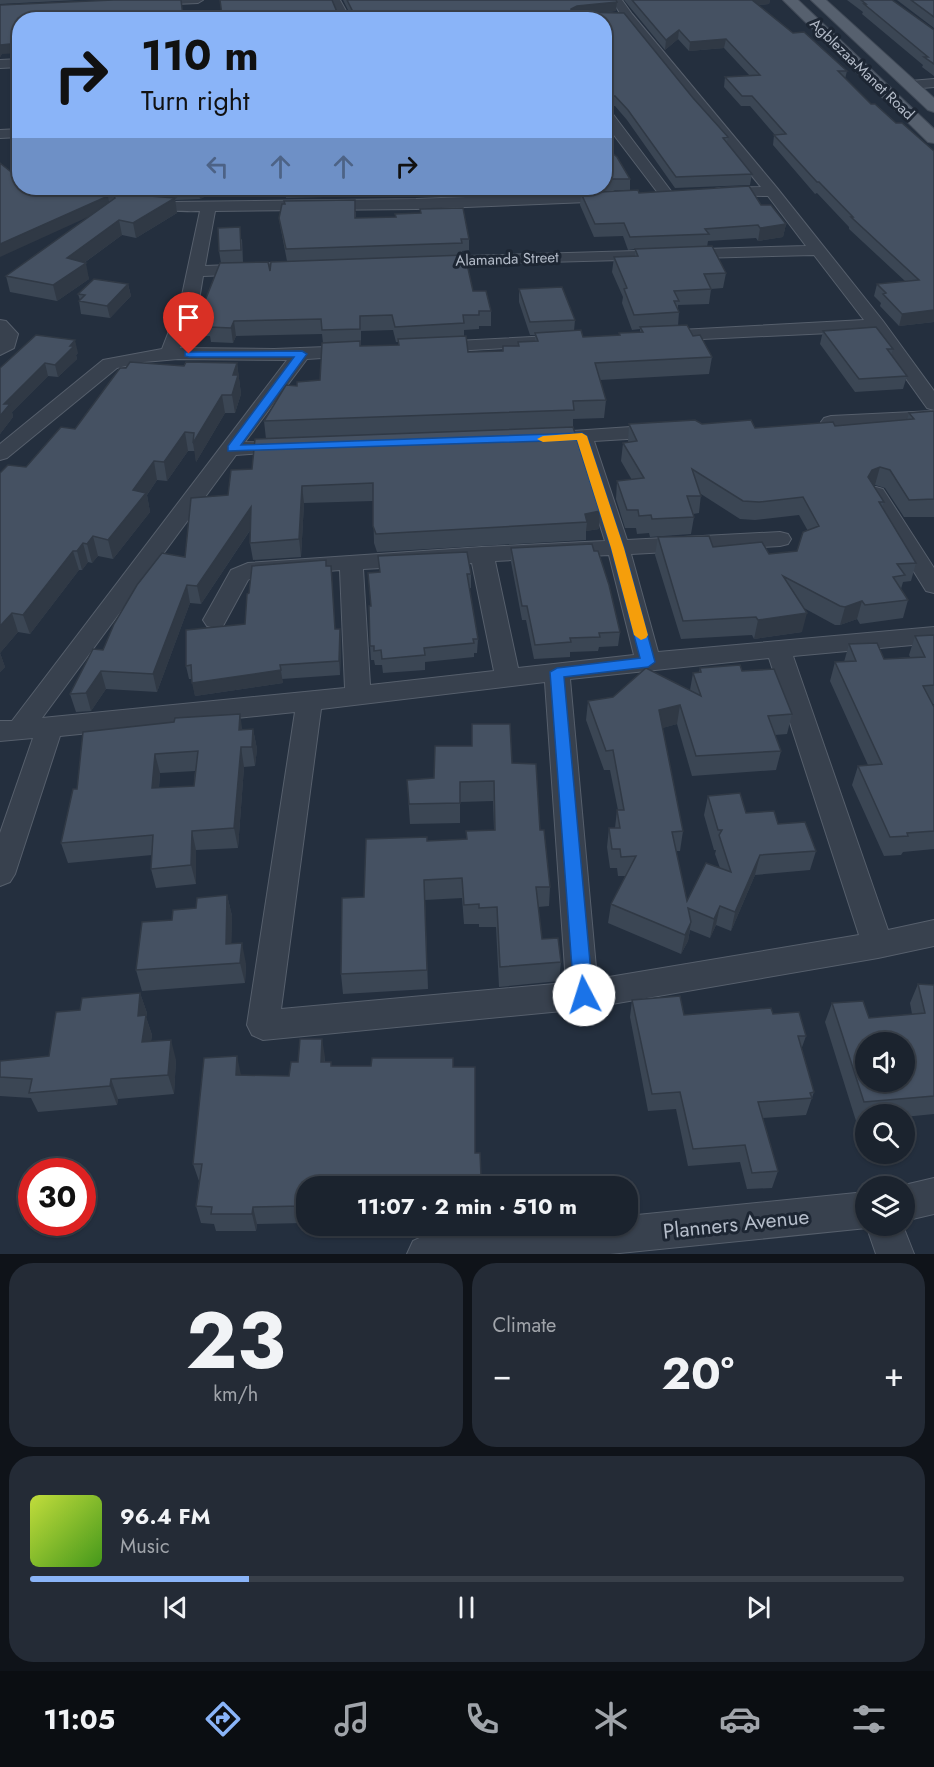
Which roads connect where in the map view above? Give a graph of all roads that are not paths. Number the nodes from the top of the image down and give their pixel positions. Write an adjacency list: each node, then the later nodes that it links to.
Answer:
1 (198, 0): 5 (street)
2 (617, 0): 12 (street)
3 (790, 0): 11 (main road, Agblezaa-Manet Road)
4 (818, 0): 8 (main road, Agblezaa-Manet Road)
5 (169, 1): 6 (street)
6 (133, 3)
7 (934, 83): 8 (street)
8 (910, 85): 9 (main road, Agblezaa-Manet Road)
9 (934, 106)
10 (612, 122): 18 (street)
11 (934, 138)
12 (772, 191): 13 (street); 22 (street)
13 (701, 193)
14 (95, 195): 21 (street)
15 (269, 195): 20 (street)
16 (413, 195): 19 (street)
17 (514, 195): 19 (street)
18 (612, 195)
19 (416, 204): 20 (street)
20 (270, 206): 21 (street)
21 (208, 207): 25 (street)
22 (818, 250): 23 (street, Alamanda Street); 27 (street)
23 (423, 262)
24 (315, 266): 25 (street)
25 (196, 271): 33 (street)
26 (0, 325): 31 (street)
27 (877, 325): 28 (street); 35 (street)
28 (642, 337)
29 (572, 340): 30 (street)
30 (419, 348)
31 (0, 350)
32 (372, 350): 34 (street)
33 (169, 354): 34 (street); 43 (street)
34 (302, 354): 42 (street)
35 (934, 404)
36 (934, 417): 37 (street)
37 (831, 422)
38 (675, 430): 39 (street)
39 (582, 436): 40 (street); 46 (street)
40 (522, 440)
41 (302, 446): 42 (street)
42 (232, 449): 59 (street)
43 (0, 454)
44 (876, 493): 49 (street)
45 (780, 539): 46 (street)
46 (618, 548): 47 (street); 53 (street)
47 (482, 554): 48 (street); 55 (street)
48 (351, 562): 50 (street); 56 (street)
49 (934, 586)
50 (215, 620)
51 (934, 635): 52 (street)
52 (778, 650): 53 (street); 62 (street)
53 (648, 662): 54 (street)
54 (557, 672): 55 (street); 63 (street)
55 (508, 679): 56 (street)
56 (358, 696): 57 (street)
57 (309, 702): 58 (street); 63 (street)
58 (50, 728): 59 (street); 60 (street)
59 (10, 730)
60 (0, 874)
61 (934, 933): 62 (street)
62 (878, 945): 63 (street)
63 (584, 995)
64 (934, 1196): 65 (street)
65 (915, 1200)
66 (855, 1211): 68 (street, Planners Avenue)
67 (889, 1236): 69 (street)
68 (426, 1254)
69 (895, 1254)

